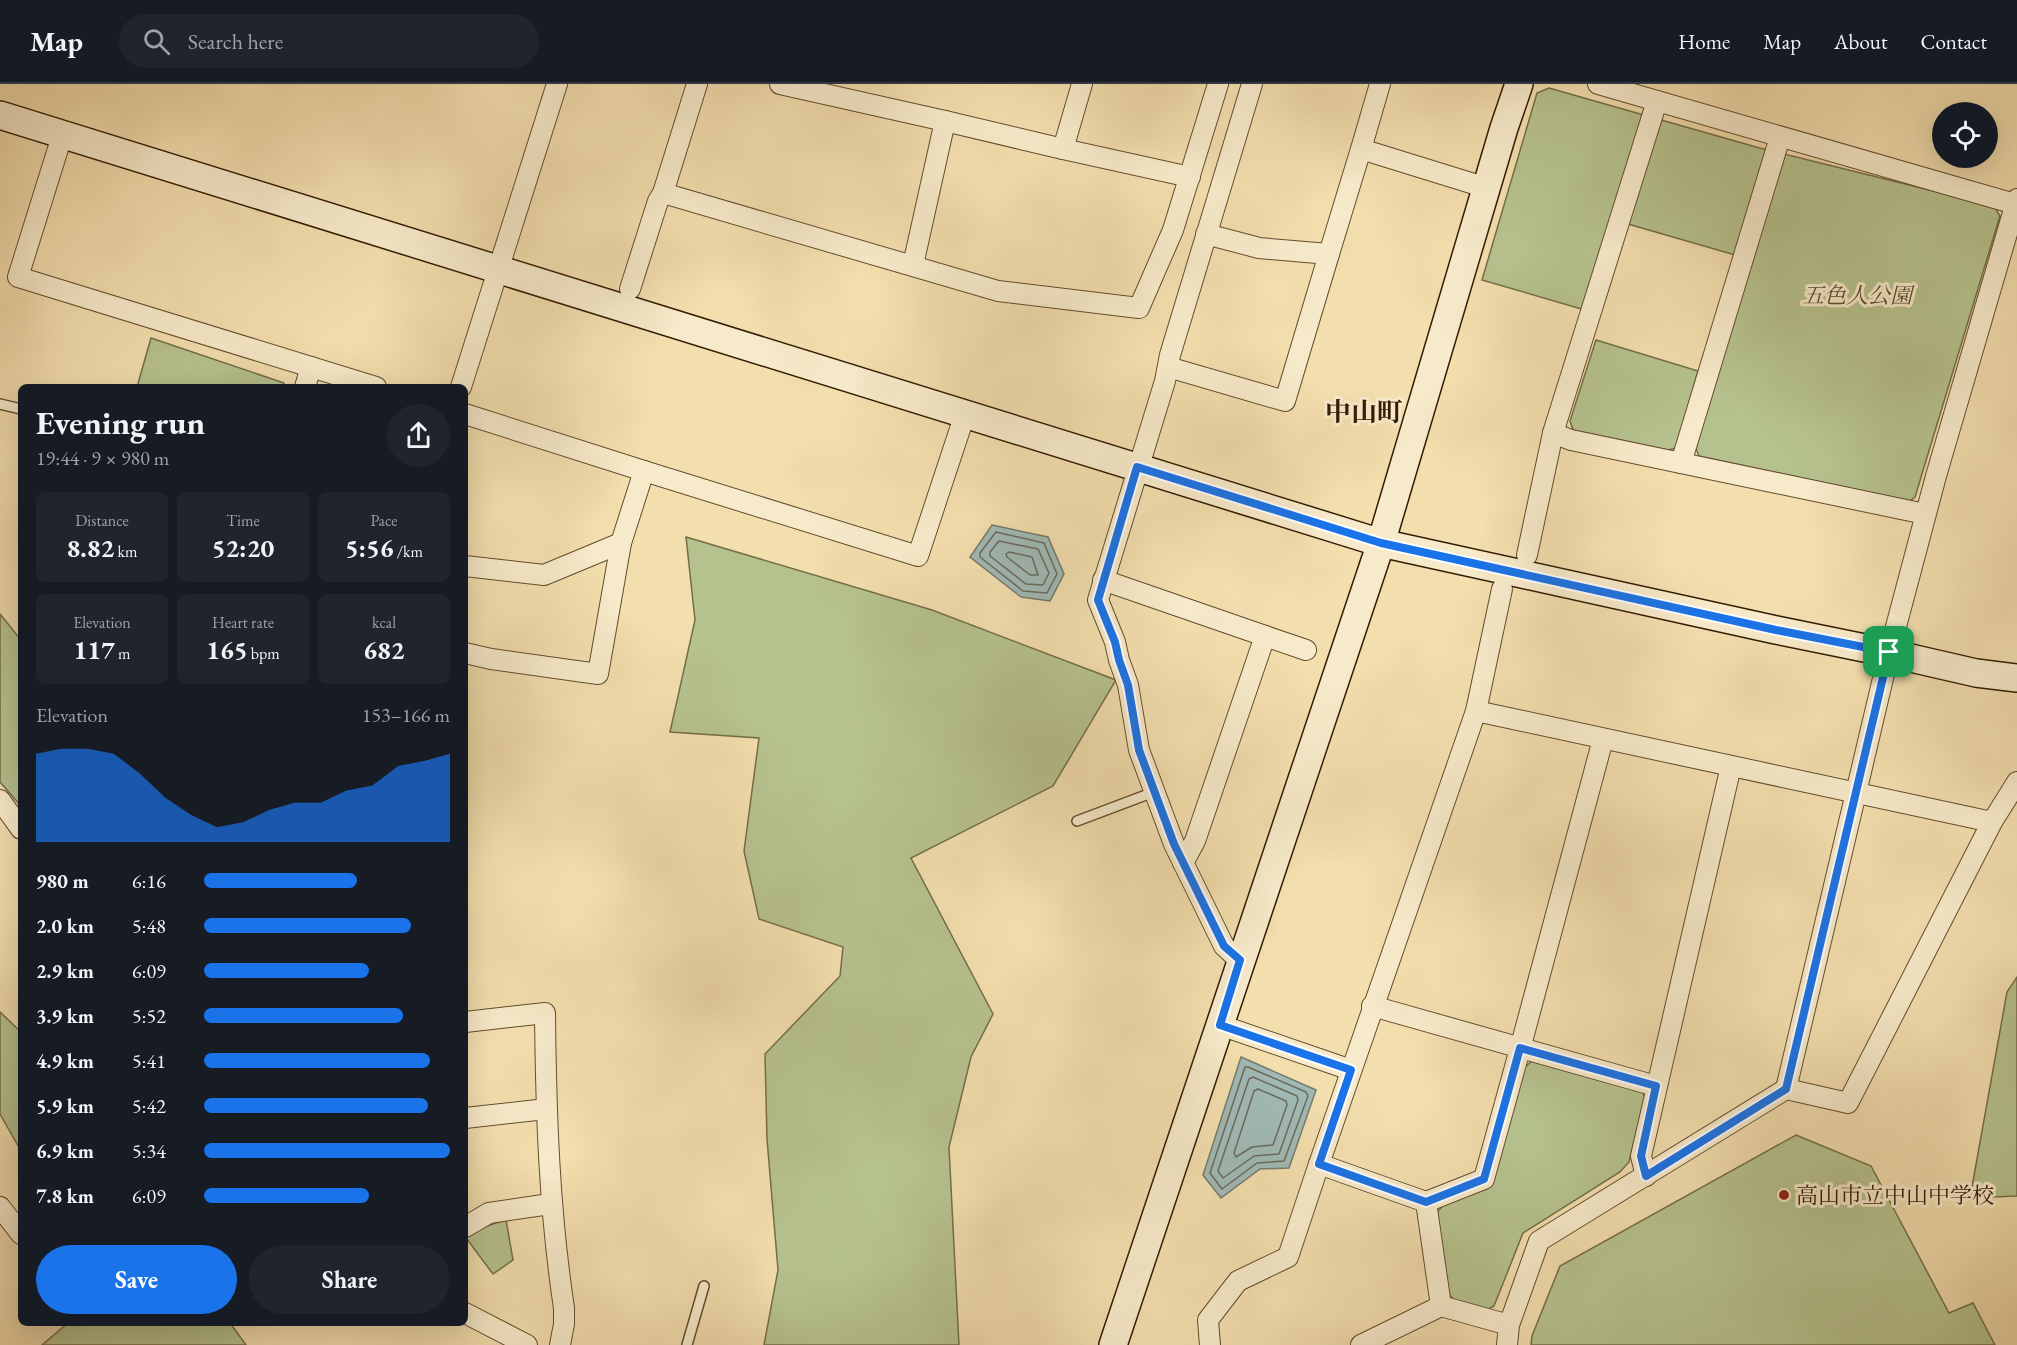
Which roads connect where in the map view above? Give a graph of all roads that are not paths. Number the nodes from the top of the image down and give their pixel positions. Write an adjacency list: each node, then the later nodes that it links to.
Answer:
1 (556, 84): 24 (street)
2 (697, 84): 19 (street)
3 (780, 84): 12 (street)
4 (1082, 84): 15 (street)
5 (1218, 84): 17 (street)
6 (1252, 84): 21 (street)
7 (1380, 84): 16 (street)
8 (1519, 84): 18 (street)
9 (1598, 84): 10 (street)
10 (1657, 102): 14 (street); 35 (street)
11 (0, 115): 13 (street)
12 (945, 121): 15 (street); 23 (street)
13 (62, 136): 24 (street); 26 (street)
14 (1780, 136): 20 (street); 36 (street)
15 (1063, 149): 17 (street)
16 (1361, 149): 18 (street); 22 (street)
17 (1190, 177): 23 (street)
18 (1487, 188): 41 (street)
19 (663, 193): 23 (street); 25 (street)
20 (2016, 202): 39 (street)
21 (1206, 234): 22 (street); 27 (street)
22 (1329, 254): 27 (street)
23 (913, 265)
24 (499, 269): 30 (street); 33 (street)
25 (630, 289)
26 (311, 367): 28 (street); 29 (street)
27 (1168, 367): 37 (street)
28 (306, 384)
29 (366, 384)
30 (463, 384)
31 (0, 404): 32 (lane)
32 (18, 408)
33 (965, 414): 37 (street); 38 (street)
34 (468, 415): 38 (street)
35 (1553, 433): 36 (street); 42 (street)
36 (1681, 463): 39 (street)
37 (1137, 467): 41 (street); 44 (street)
38 (644, 471): 40 (street)
39 (1925, 514): 48 (street)
40 (621, 543): 43 (street); 49 (street)
41 (1381, 543): 48 (street); 62 (street)
42 (1527, 555)
43 (468, 566)
44 (1102, 580): 46 (street); 55 (street)
45 (1502, 589): 51 (street)
46 (1264, 636): 47 (street); 61 (street)
47 (1306, 651)
48 (1889, 652): 50 (street); 56 (street)
49 (468, 654)
50 (2017, 678)
51 (1476, 711): 52 (street); 63 (street)
52 (1603, 739): 53 (street); 66 (street)
53 (1731, 766): 56 (street); 68 (street)
54 (2017, 782): 59 (street)
55 (1154, 792): 58 (lane); 61 (street)
56 (1856, 793): 59 (street); 69 (street)
57 (0, 800): 60 (street)
58 (1077, 821)
59 (1992, 822): 69 (street)
60 (18, 825)
61 (1183, 863): 62 (street)
62 (1240, 960): 65 (street)
63 (1372, 1006): 66 (street); 67 (street)
64 (468, 1022): 70 (street)
65 (1220, 1025): 67 (street); 86 (street)
66 (1520, 1048): 68 (street); 74 (street)
67 (1351, 1070): 72 (street)
68 (1656, 1086): 73 (street)
69 (1786, 1089): 73 (street)
70 (546, 1109): 71 (street); 75 (street)
71 (468, 1118)
72 (1319, 1164): 74 (street); 87 (street)
73 (1646, 1176): 82 (street)
74 (1426, 1202): 80 (street)
75 (550, 1204): 77 (street); 84 (street)
76 (0, 1207): 78 (street)
77 (468, 1225)
78 (18, 1230)
79 (704, 1286): 85 (lane)
80 (1441, 1306): 82 (street); 88 (street)
81 (468, 1315): 83 (street)
82 (1509, 1325): 89 (street)
83 (527, 1345)
84 (560, 1345)
85 (687, 1345)
86 (1113, 1345)
87 (1210, 1345)
88 (1361, 1345)
89 (1508, 1345)

